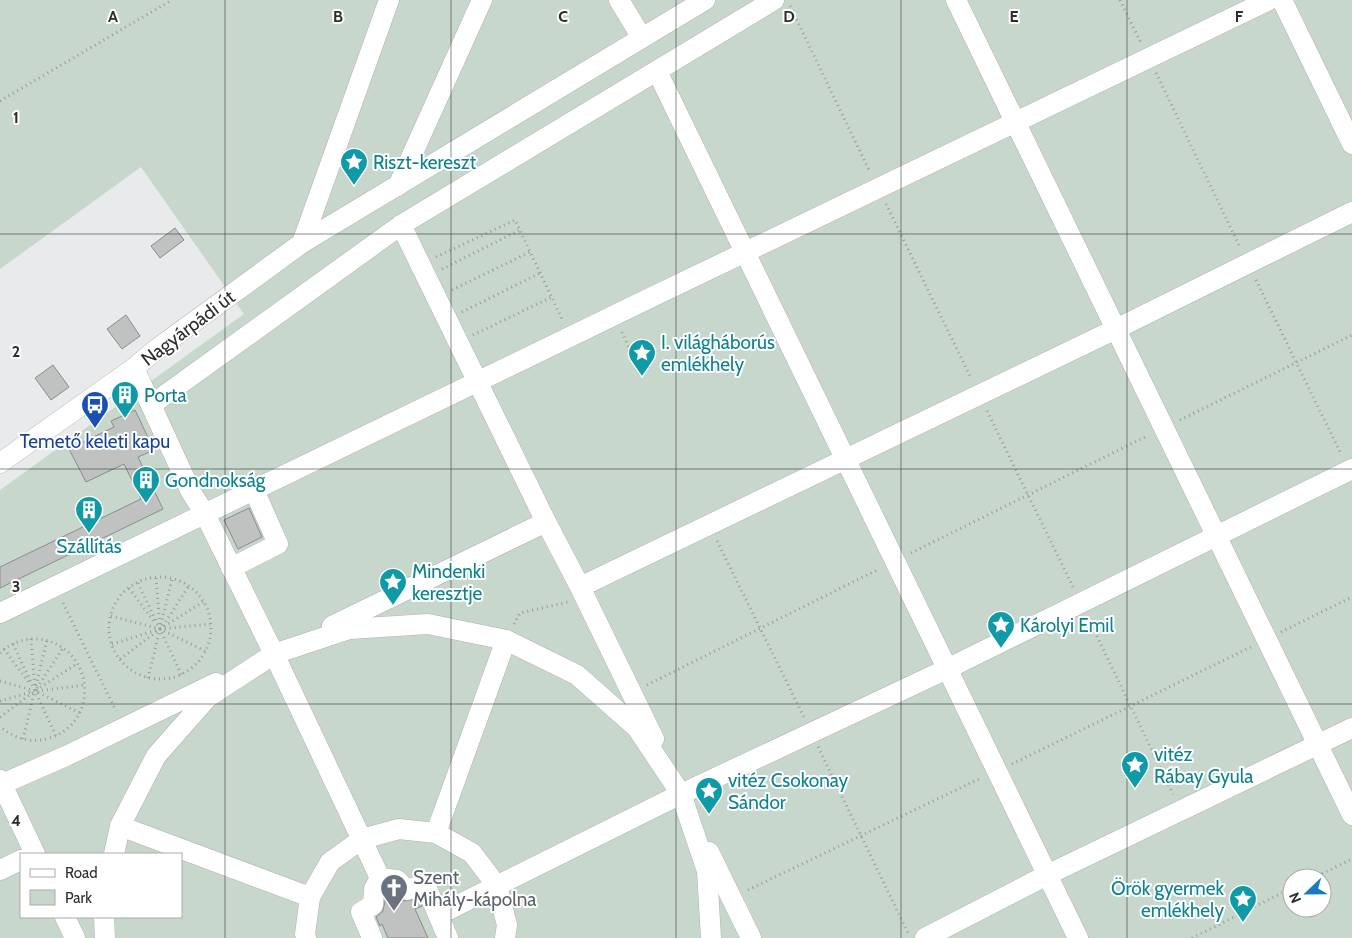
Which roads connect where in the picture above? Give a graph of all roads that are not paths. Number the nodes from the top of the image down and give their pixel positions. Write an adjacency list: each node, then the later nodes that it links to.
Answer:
1 (389, 0): 16 (street)
2 (482, 0): 13 (street)
3 (619, 0): 9 (street)
4 (705, 0): 9 (street, Nagyárpádi út)
5 (774, 0): 10 (street)
6 (956, 0): 11 (street)
7 (1269, 0): 11 (street)
8 (1282, 0): 12 (street)
9 (642, 38): 13 (street, Nagyárpádi út)
10 (657, 71): 15 (street); 17 (street)
11 (1015, 121): 17 (street); 18 (street)
12 (1352, 144)
13 (398, 186): 16 (street, Nagyárpádi út)
14 (1352, 212): 18 (street)
15 (402, 225): 20 (street); 21 (street)
16 (302, 243): 19 (street, Nagyárpádi út)
17 (745, 252): 20 (street); 22 (street)
18 (1116, 329): 22 (street); 28 (street)
19 (134, 368): 21 (street); 23 (street, Nagyárpádi út)
20 (478, 381): 25 (street); 27 (street)
21 (151, 405): 26 (street)
22 (845, 459): 30 (street); 34 (street)
23 (0, 463)
24 (1352, 469): 28 (street)
25 (254, 490): 26 (street); 29 (street)
26 (204, 514): 29 (street); 31 (street)
27 (546, 522): 30 (street); 33 (street)
28 (1216, 535): 34 (street); 36 (street)
29 (231, 568): 33 (street)
30 (583, 593): 38 (street)
31 (0, 613)
32 (506, 640): 33 (street); 38 (street); 41 (street)
33 (274, 654): 37 (street); 40 (street); 42 (street)
34 (947, 669): 38 (street); 47 (street)
35 (1352, 728): 36 (street)
36 (1318, 745): 39 (street); 47 (street)
37 (1, 782): 43 (street)
38 (681, 794): 49 (street); 60 (street); 61 (street)
39 (1352, 815)
40 (120, 826): 44 (street); 50 (street)
41 (436, 833): 42 (street); 49 (street)
42 (362, 839): 48 (street); 50 (street)
43 (30, 853)
44 (114, 853)
45 (20, 860): 46 (street)
46 (0, 870)
47 (1047, 875): 62 (street); 63 (street)
48 (380, 878): 51 (street); 57 (street)
49 (497, 886): 51 (street); 59 (street)
50 (310, 896): 56 (street)
51 (438, 915): 58 (street)
52 (65, 918): 54 (street)
53 (104, 918): 55 (street)
54 (75, 938)
55 (105, 938)
56 (306, 938)
57 (372, 938)
58 (448, 938)
59 (505, 938)
60 (711, 938)
61 (751, 938)
62 (925, 938)
63 (1078, 938)

